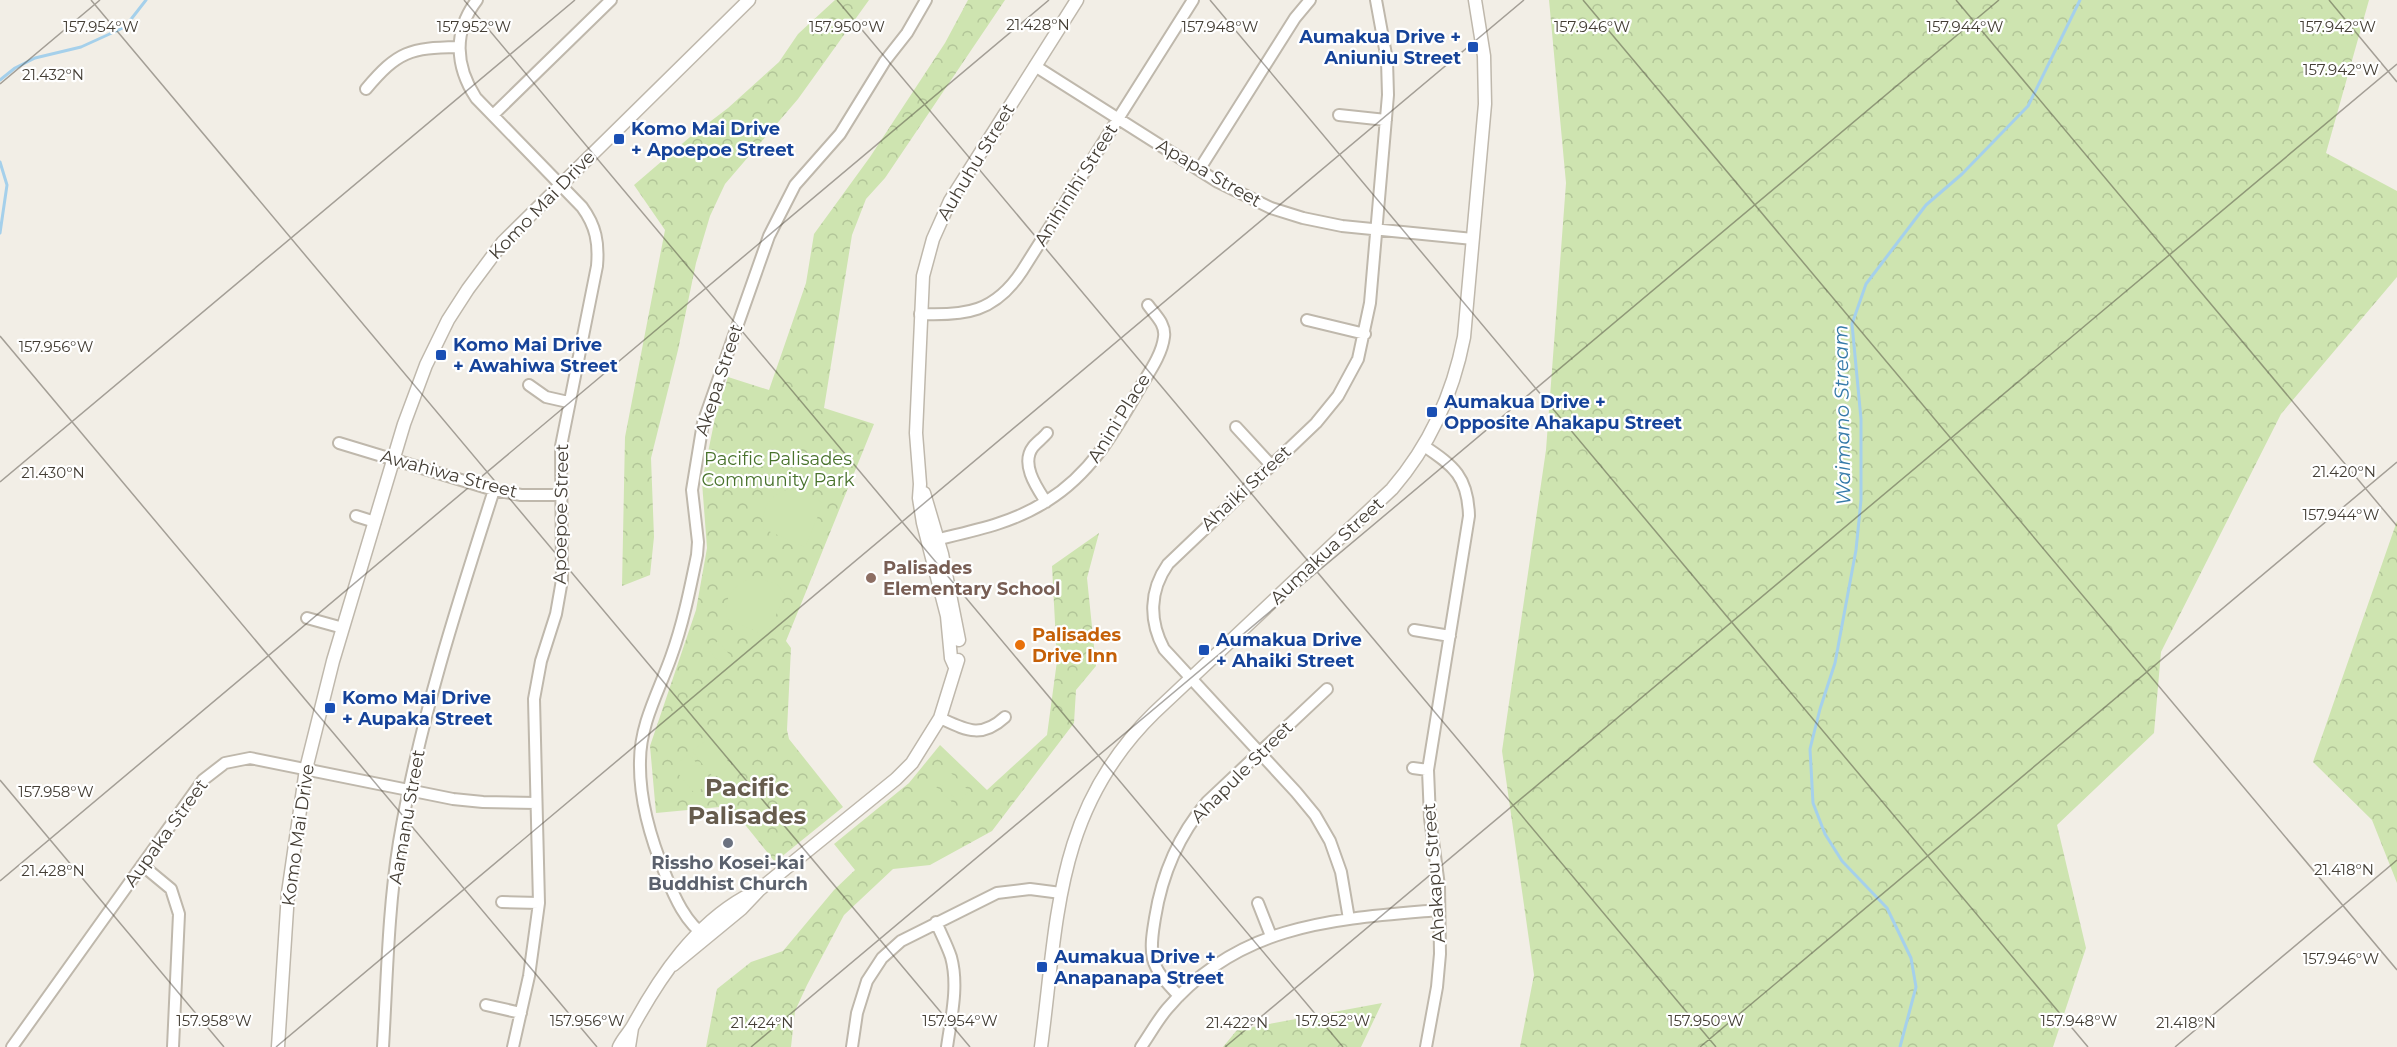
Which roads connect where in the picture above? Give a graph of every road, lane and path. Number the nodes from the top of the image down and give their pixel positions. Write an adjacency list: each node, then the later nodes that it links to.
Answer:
1 (477, 0): 10 (street, Apoepoe Street)
2 (611, 0): 13 (street)
3 (749, 0): 18 (street, Komo Mai Drive)
4 (926, 0): 61 (street, Akepa Street)
5 (1077, 0): 11 (street, Auhuhu Street)
6 (1193, 0): 15 (street, Anihinihi Street)
7 (1310, 0): 17 (street)
8 (1376, 0): 16 (street, Ahaiki Street)
9 (1475, 0): 20 (street, Aumakua Street)
10 (458, 47): 12 (street); 13 (street, Apoepoe Street)
11 (1035, 66): 15 (street, Apapa Street); 22 (street, Auhuhu Street)
12 (366, 89)
13 (492, 115): 18 (street, Apoepoe Street)
14 (1339, 115): 16 (street)
15 (1118, 118): 17 (street, Apapa Street); 22 (street, Anihinihi Street)
16 (1386, 120): 19 (street, Ahaiki Street)
17 (1199, 170): 19 (street, Apapa Street)
18 (560, 184): 26 (street, Apoepoe Street); 31 (street, Komo Mai Drive)
19 (1377, 230): 20 (street, Apapa Street); 24 (street, Ahaiki Street)
20 (1473, 239): 30 (street, Aumakua Street)
21 (1148, 305): 35 (street, Anini Place)
22 (920, 314): 38 (street, Auhuhu Street)
23 (1307, 320): 24 (street)
24 (1365, 334): 32 (street, Ahaiki Street)
25 (530, 385): 26 (street)
26 (568, 402): 34 (street, Apoepoe Street)
27 (1236, 427): 32 (street)
28 (1047, 433): 35 (street)
29 (339, 443): 31 (street, Awahiwa Street)
30 (1424, 446): 42 (street, Ahakapu Street); 43 (street, Aumakua Street)
31 (394, 460): 33 (street, Awahiwa Street); 37 (street, Komo Mai Drive)
32 (1271, 465): 43 (street, Ahaiki Street)
33 (494, 490): 34 (street, Awahiwa Street); 51 (street, Aamanu Street)
34 (560, 495): 52 (street, Apoepoe Street)
35 (1046, 502): 38 (street, Anini Place)
36 (356, 516): 37 (street)
37 (375, 522): 40 (street, Komo Mai Drive)
38 (933, 541): 46 (street, Auhuhu Street)
39 (307, 618): 40 (street)
40 (343, 628): 49 (street, Komo Mai Drive)
41 (1414, 630): 42 (street)
42 (1450, 636): 50 (street, Ahakapu Street)
43 (1190, 679): 47 (street, Ahaiki Street); 54 (street, Aumakua Street)
44 (1327, 689): 47 (street, Ahapule Street)
45 (1005, 717): 46 (street)
46 (940, 718): 61 (street, Auhuhu Street)
47 (1259, 752): 59 (street, Ahaiki Street); 63 (street, Ahapule Street)
48 (1413, 768): 50 (street)
49 (306, 769): 51 (street, Aupaka Street); 53 (street, Aupaka Street); 69 (street, Komo Mai Drive)
50 (1428, 770): 58 (street, Ahakapu Street)
51 (410, 790): 52 (street, Aupaka Street); 70 (street, Aamanu Street)
52 (536, 803): 56 (street, Apoepoe Street)
53 (142, 865): 67 (street, Aupaka Street); 68 (street)
54 (1061, 893): 60 (street); 76 (street, Aumakua Street)
55 (502, 902): 56 (street)
56 (538, 903): 65 (street, Apoepoe Street)
57 (1258, 903): 62 (street)
58 (1439, 910): 59 (street); 78 (street, Ahakapu Street)
59 (1349, 919): 62 (street)
60 (936, 922): 74 (street); 75 (street)
61 (704, 932): 66 (street, Auhuhu Street)
62 (1271, 936): 63 (street)
63 (1179, 996): 77 (street)
64 (486, 1005): 65 (street)
65 (521, 1013): 71 (street, Apoepoe Street)
66 (632, 1028): 72 (street, Auhuhu Street); 73 (street, Auhuhu Street)
67 (12, 1047)
68 (173, 1047)
69 (278, 1047)
70 (383, 1047)
71 (513, 1047)
72 (619, 1047)
73 (629, 1047)
74 (852, 1047)
75 (947, 1047)
76 (1041, 1047)
77 (1141, 1047)
78 (1426, 1047)

